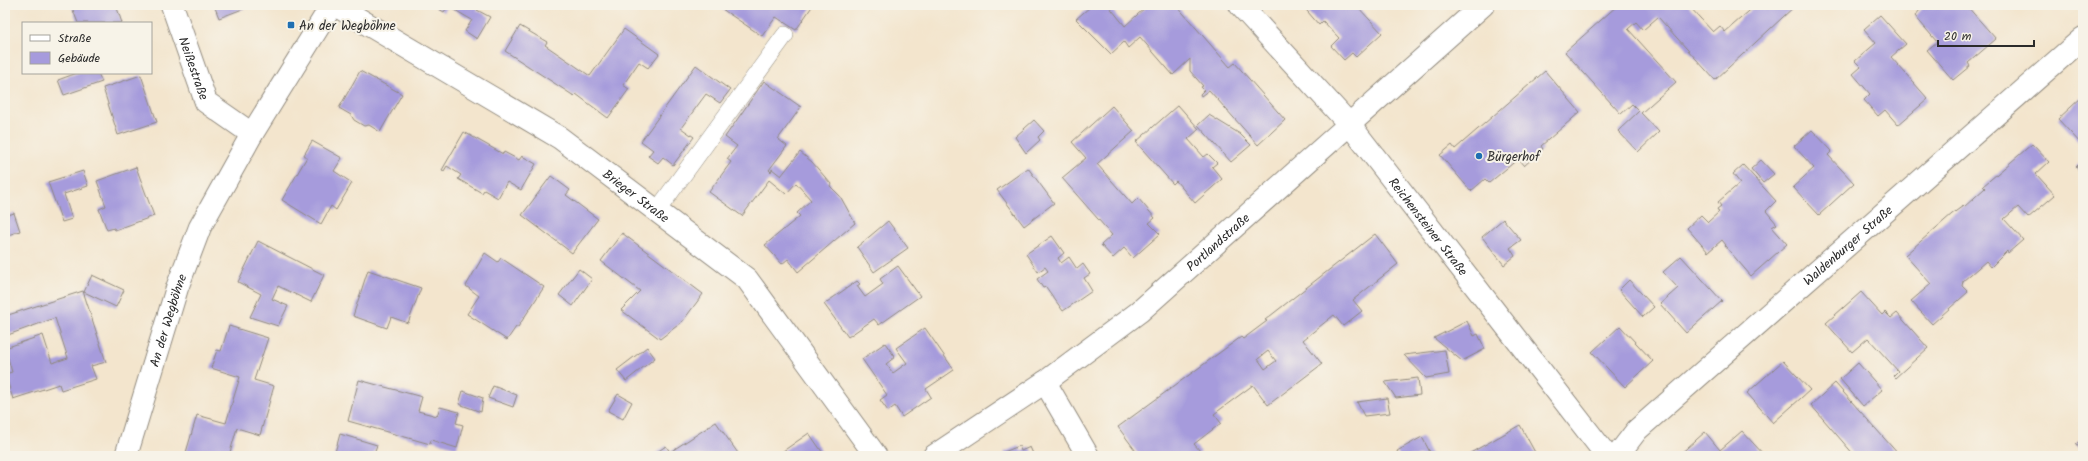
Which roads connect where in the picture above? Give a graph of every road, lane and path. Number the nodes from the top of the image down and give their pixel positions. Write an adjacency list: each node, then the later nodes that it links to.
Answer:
1 (172, 5): 8 (street, Neißestraße)
2 (333, 5): 8 (street, An der Wegböhne); 9 (street, Brieger Straße)
3 (1240, 5): 7 (street, Reichensteiner Straße)
4 (1483, 5): 7 (street, Portlandstraße)
5 (785, 35): 9 (lane)
6 (2083, 38): 16 (street, Waldenburger Straße)
7 (1350, 125): 10 (street, Portlandstraße); 15 (street, Reichensteiner Straße)
8 (252, 134): 11 (street, An der Wegböhne)
9 (656, 212): 12 (street, Brieger Straße)
10 (1045, 382): 13 (street, Portlandstraße); 14 (street)
11 (126, 456)
12 (876, 456)
13 (934, 456)
14 (1088, 456)
15 (1607, 456)
16 (1617, 456)

